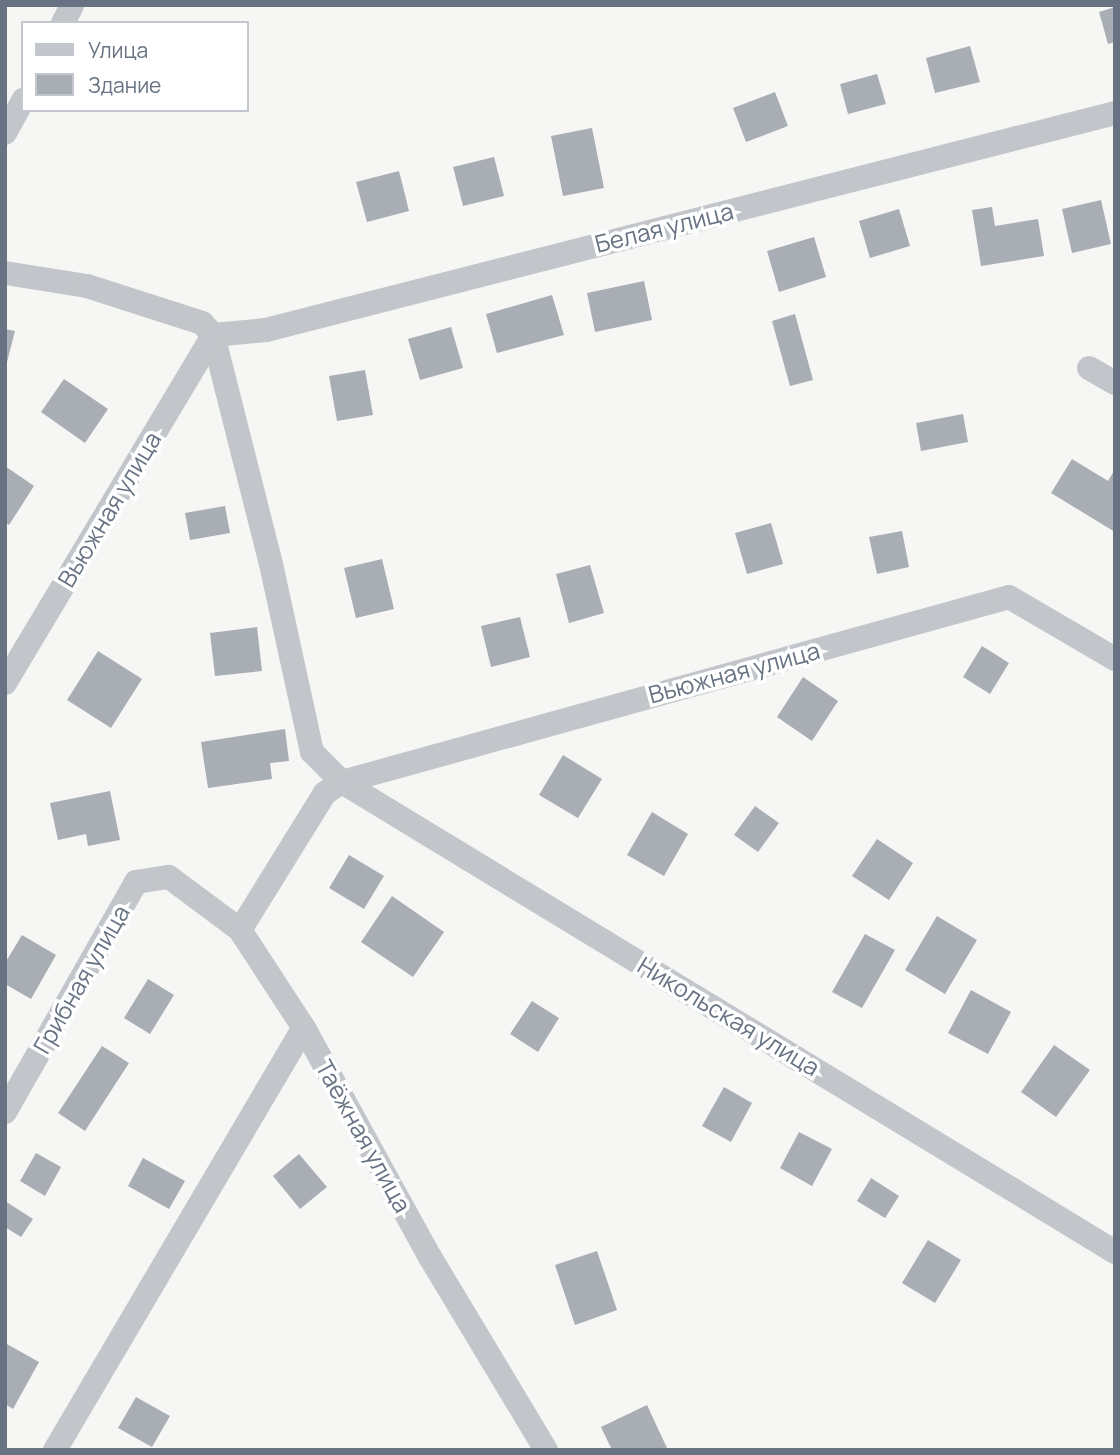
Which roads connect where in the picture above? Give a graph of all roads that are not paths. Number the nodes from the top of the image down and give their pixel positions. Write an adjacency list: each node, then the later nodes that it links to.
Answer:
1 (72, 5): 2 (street)
2 (64, 21)
3 (21, 104): 5 (street)
4 (1115, 114): 7 (street, Белая улица)
5 (5, 133)
6 (5, 274): 7 (street)
7 (213, 335): 11 (street, Вьюжная улица); 12 (street, Никольская улица)
8 (1089, 368): 9 (street)
9 (1115, 383)
10 (1115, 659): 12 (street, Вьюжная улица)
11 (5, 683)
12 (341, 782): 14 (street); 17 (street, Никольская улица)
13 (136, 883): 14 (street, Таёжная улица); 16 (street, Грибная улица)
14 (240, 930): 15 (street, Таёжная улица)
15 (304, 1028): 18 (street); 19 (street, Таёжная улица)
16 (5, 1112)
17 (1115, 1252)
18 (55, 1450)
19 (546, 1450)

